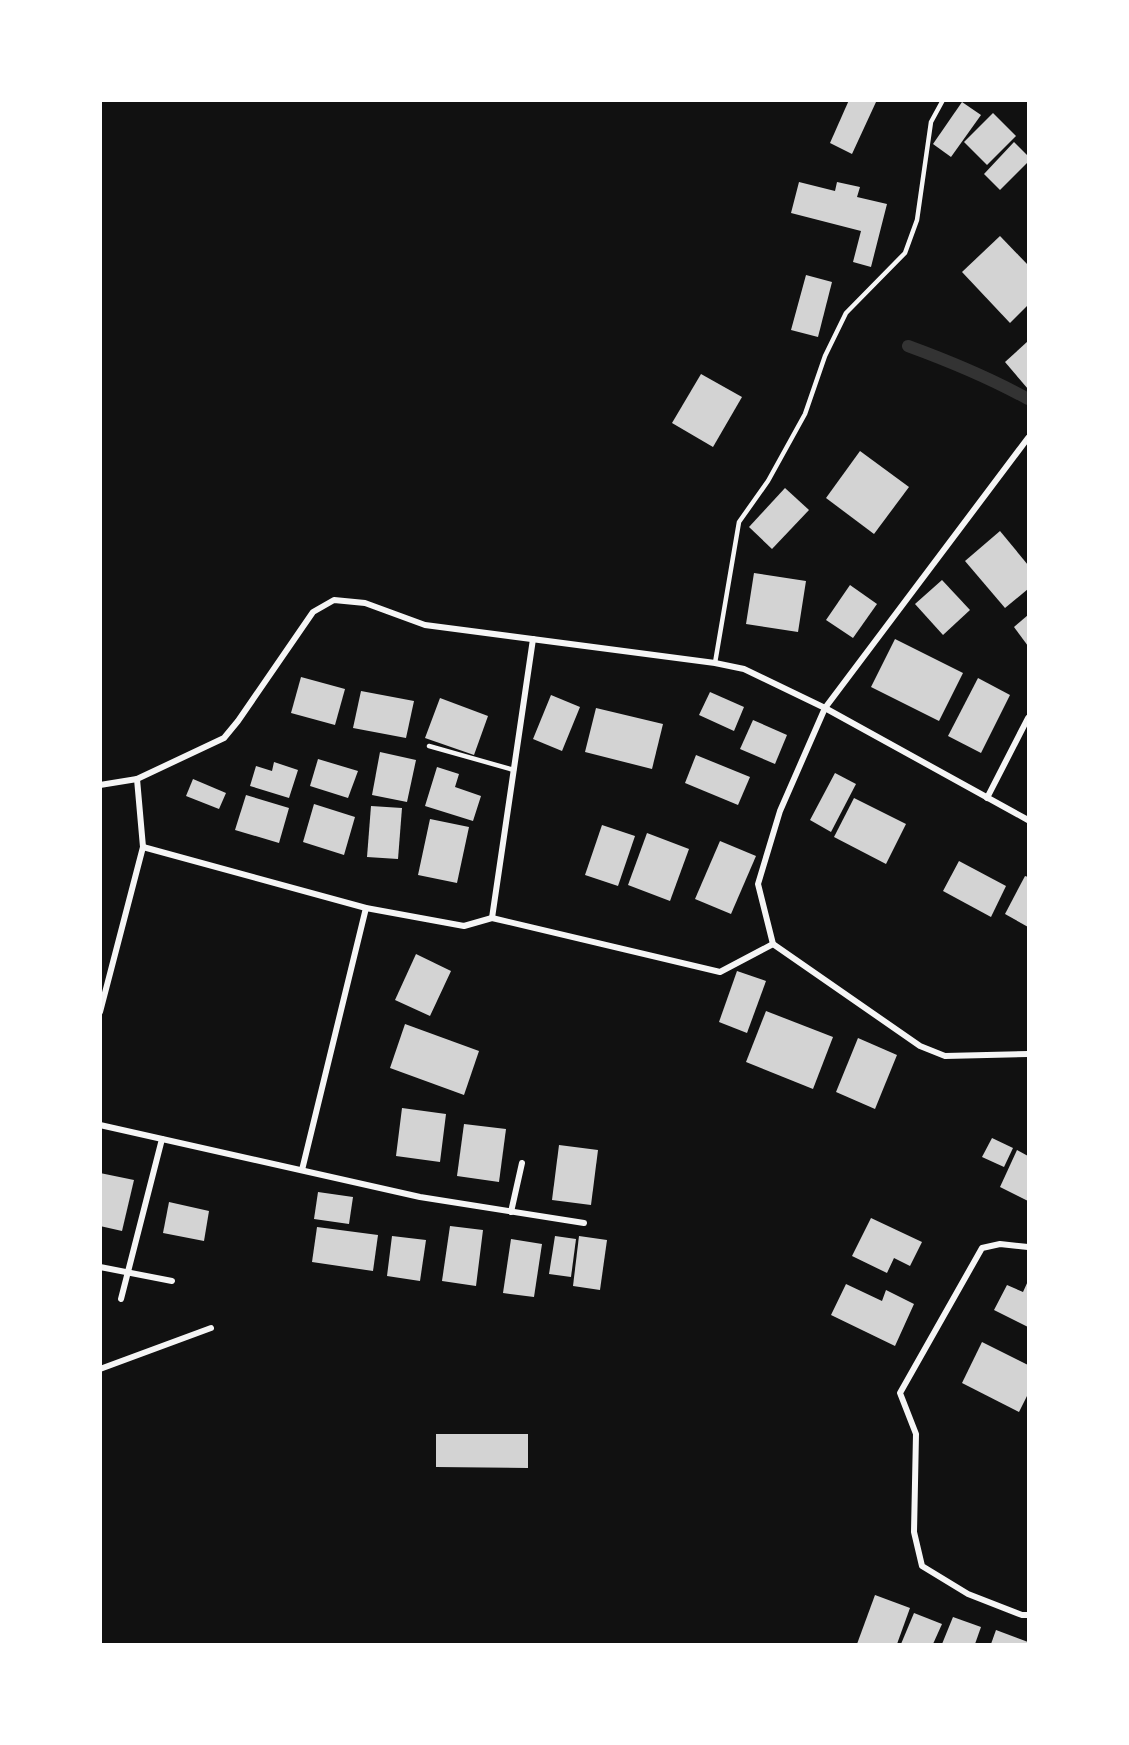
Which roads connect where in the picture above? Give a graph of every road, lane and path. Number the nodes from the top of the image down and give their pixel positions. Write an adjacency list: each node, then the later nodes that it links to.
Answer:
1 (943, 100): 4 (lane)
2 (1029, 438): 5 (street)
3 (533, 639): 4 (street); 8 (street); 9 (street)
4 (715, 663): 5 (street)
5 (825, 708): 11 (street); 16 (street)
6 (1029, 718): 11 (street)
7 (429, 746): 8 (lane)
8 (514, 770): 15 (street)
9 (137, 779): 10 (street); 13 (street)
10 (100, 785)
11 (987, 798): 12 (street)
12 (1029, 820)
13 (143, 846): 14 (street); 17 (street)
14 (366, 908): 15 (street); 22 (street)
15 (492, 918): 16 (street)
16 (773, 944): 18 (street)
17 (100, 1012)
18 (1029, 1054)
19 (100, 1125): 20 (street)
20 (162, 1139): 22 (street); 27 (street)
21 (522, 1163): 23 (street)
22 (302, 1170): 23 (street)
23 (511, 1212): 24 (street)
24 (584, 1223)
25 (1029, 1246): 32 (street)
26 (100, 1268): 27 (street)
27 (128, 1272): 28 (street); 29 (street)
28 (172, 1281)
29 (121, 1299)
30 (211, 1328): 31 (street)
31 (100, 1369)
32 (1029, 1615)

